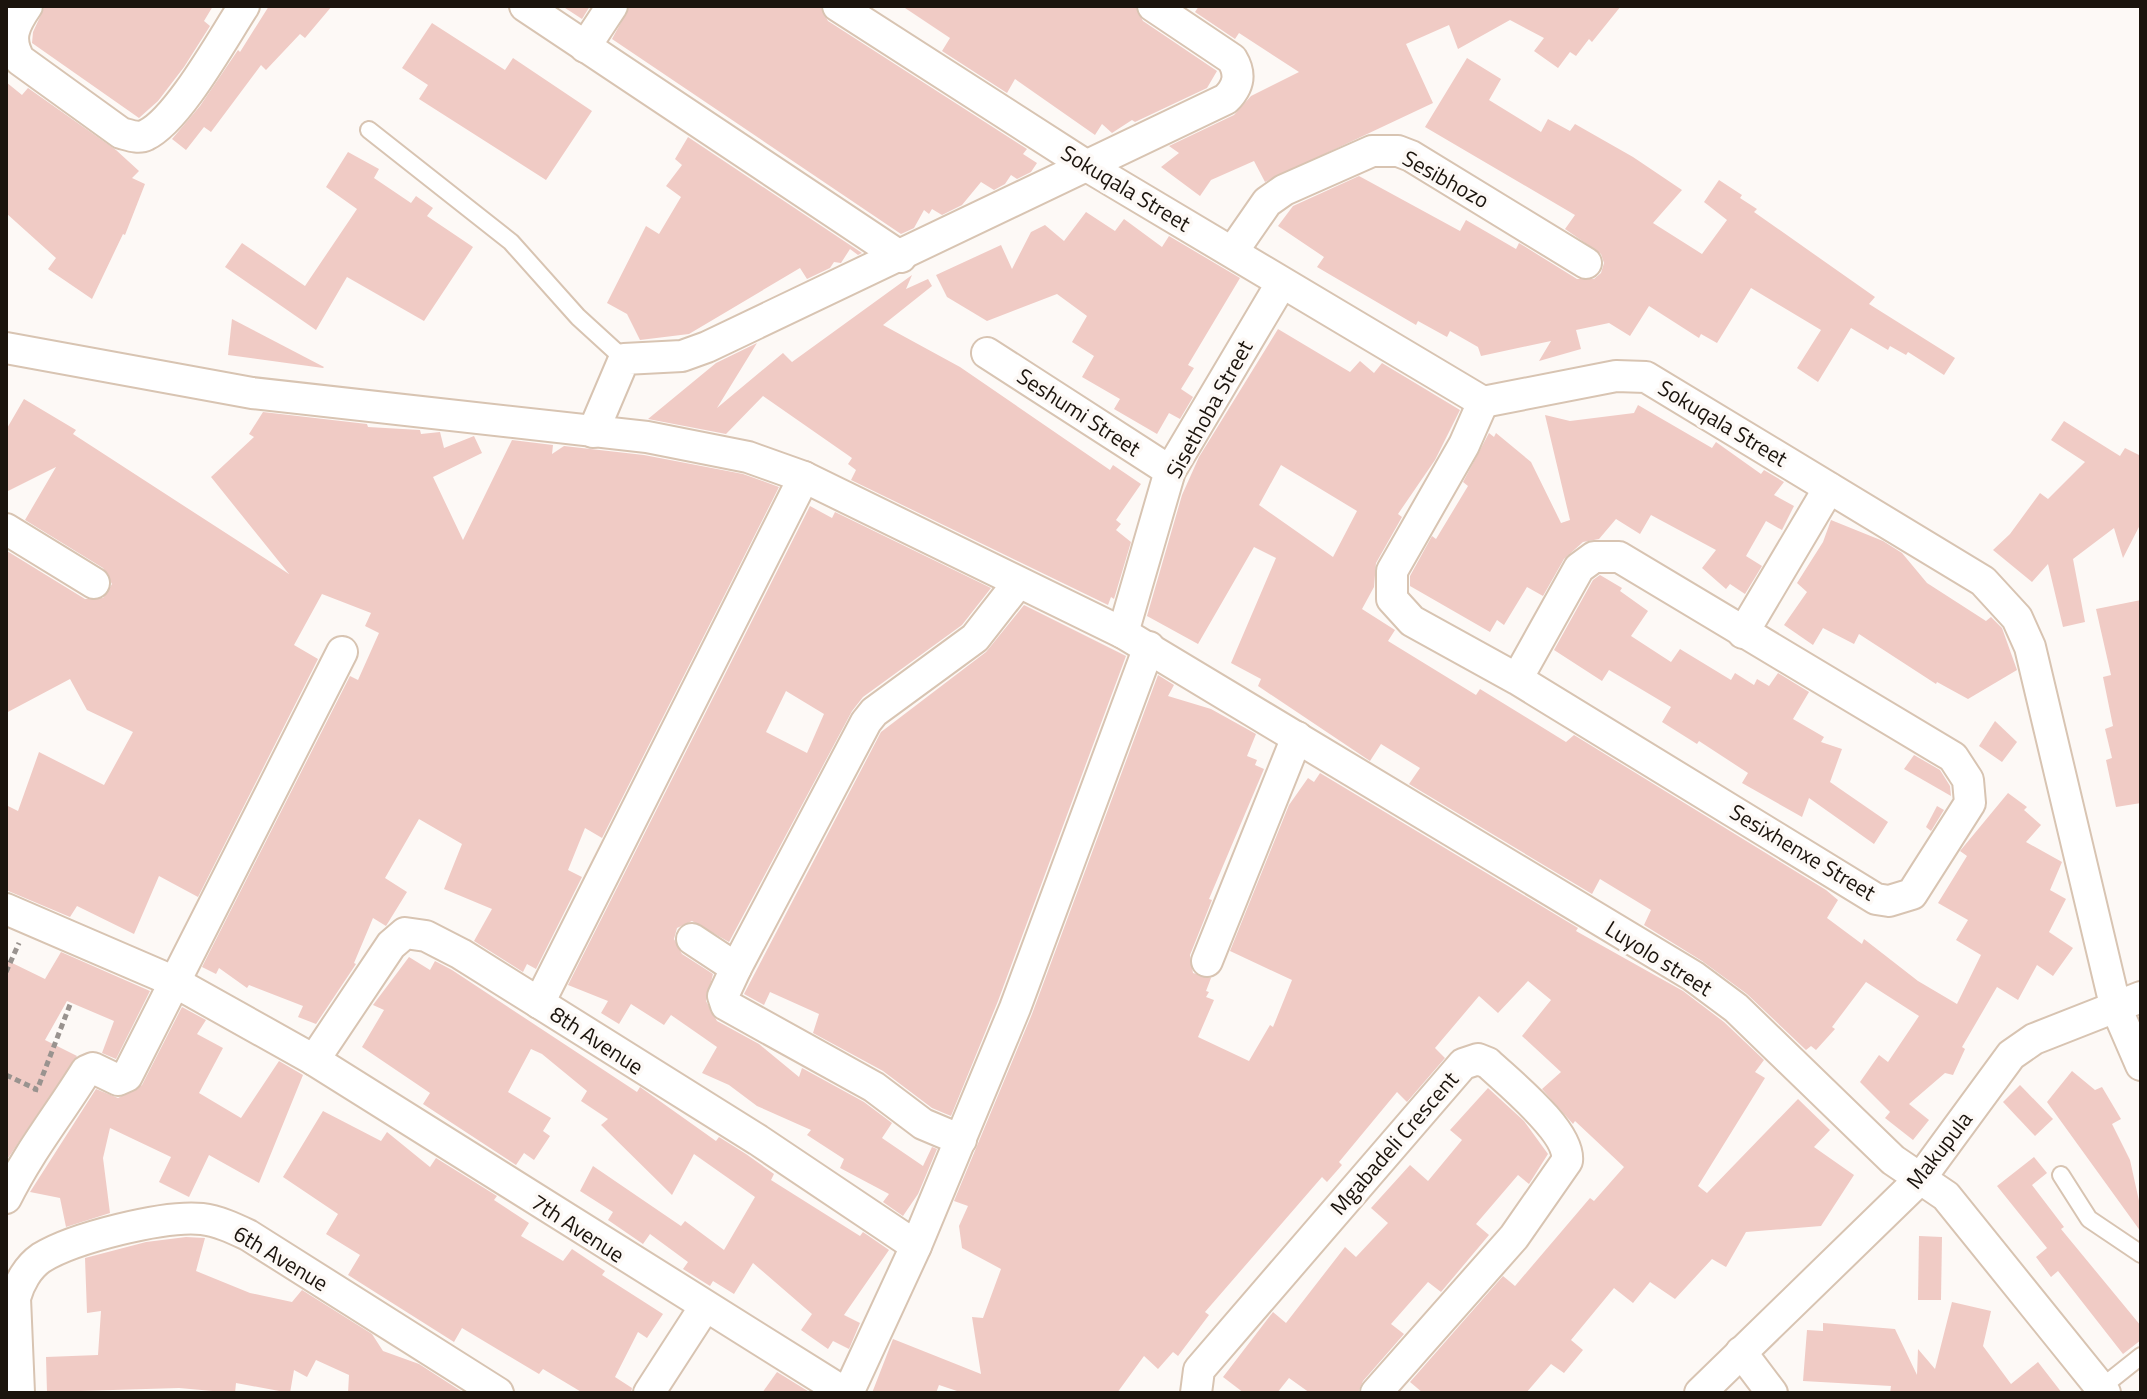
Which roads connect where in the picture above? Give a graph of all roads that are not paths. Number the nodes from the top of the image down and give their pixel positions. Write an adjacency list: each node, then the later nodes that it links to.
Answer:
1 (27, 6): 2 (street)
2 (244, 6)
3 (525, 6): 7 (street)
4 (612, 6): 7 (street)
5 (838, 6): 9 (street, Sokuqala Street)
6 (1153, 6): 9 (street)
7 (585, 47): 11 (street)
8 (369, 130): 16 (lane)
9 (1087, 166): 10 (street, Sokuqala Street); 11 (street)
10 (1233, 251): 12 (street, Sesibhozo); 13 (street, Sokuqala Street)
11 (901, 257): 16 (street)
12 (1586, 263)
13 (1281, 284): 17 (street, Sokuqala Street); 19 (street, Sisethoba Street)
14 (6, 348): 18 (street, Luyolo street)
15 (987, 353): 19 (street, Seshumi Street)
16 (624, 359): 18 (street)
17 (1483, 402): 21 (street, Sokuqala Street); 28 (street, Sesixhenxe Street)
18 (593, 432): 20 (street, Luyolo street)
19 (1170, 471): 26 (street, Sisethoba Street)
20 (804, 477): 24 (street, Luyolo street); 36 (street)
21 (1829, 488): 25 (street); 35 (street, Sokuqala Street)
22 (6, 529): 23 (street)
23 (94, 583)
24 (1018, 583): 26 (street, Luyolo street); 33 (street)
25 (1743, 633): 28 (street, Sesixhenxe Street); 28 (street, Sesixhenxe Street)
26 (1136, 640): 29 (street, Luyolo street); 39 (street, Sisethoba Street)
27 (342, 652): 34 (street)
28 (1517, 679)
29 (1297, 737): 32 (street); 41 (street, Luyolo street)
30 (6, 909): 34 (street, 7th Avenue)
31 (692, 939): 33 (street)
32 (1207, 961)
33 (736, 968): 39 (street)
34 (173, 981): 37 (street, 7th Avenue); 42 (street)
35 (2128, 1001): 38 (street, Sokuqala Street); 41 (street, Makupula)
36 (539, 1003): 37 (street, 8th Avenue); 43 (street, 8th Avenue)
37 (314, 1060): 46 (street, 7th Avenue)
38 (2141, 1065)
39 (961, 1140): 43 (street, 7th Avenue)
40 (2061, 1175): 44 (lane)
41 (1920, 1179): 47 (street, Makupula); 49 (street, Luyolo street)
42 (6, 1198)
43 (916, 1246): 53 (street, 7th Avenue)
44 (2141, 1254)
45 (12, 1276): 50 (street, 6th Avenue); 51 (street, 6th Avenue)
46 (704, 1308): 52 (street); 53 (street, 7th Avenue)
47 (1741, 1352): 56 (street, Makupula); 57 (street)
48 (2141, 1356): 49 (lane)
49 (2103, 1390)
50 (19, 1393)
51 (498, 1393)
52 (649, 1393)
53 (846, 1393)
54 (1196, 1393): 55 (street, Mgabadeli Crescent)
55 (1376, 1393)
56 (1700, 1393)
57 (1772, 1393)

